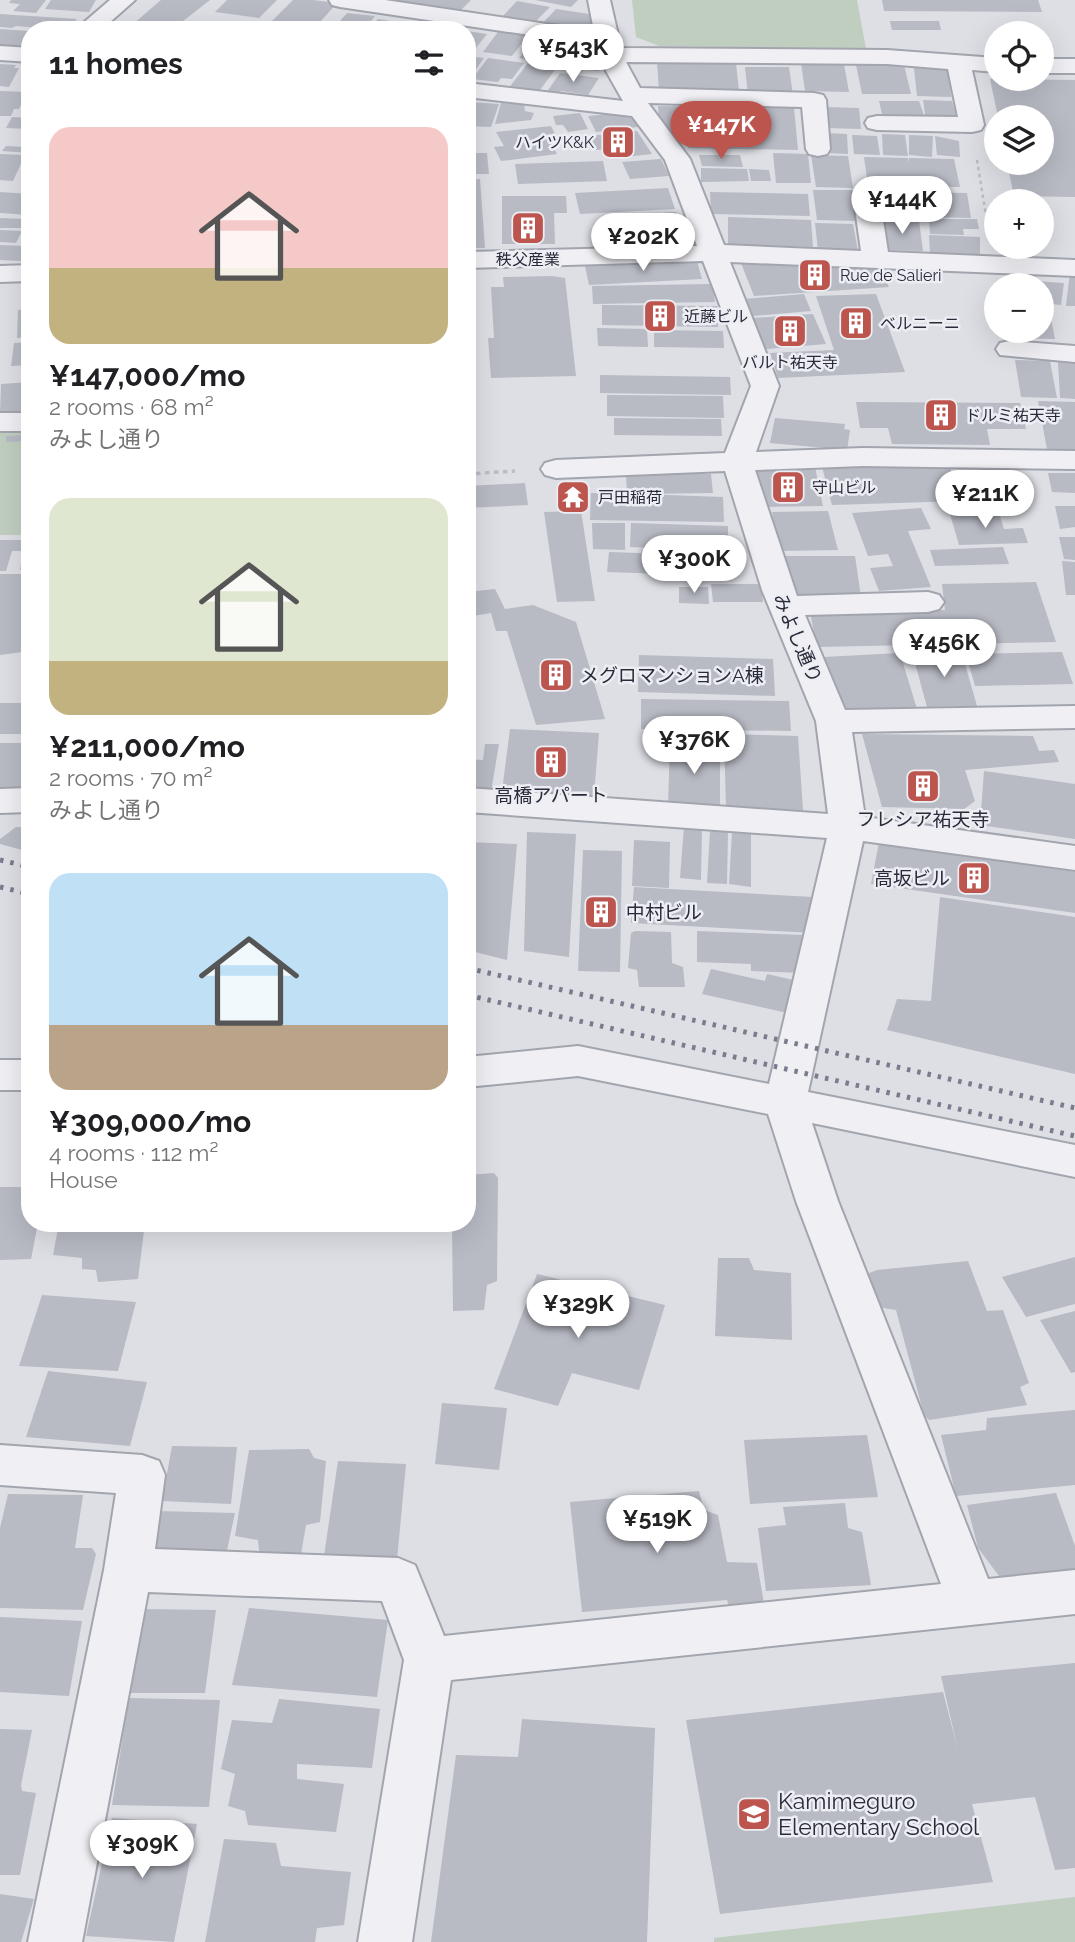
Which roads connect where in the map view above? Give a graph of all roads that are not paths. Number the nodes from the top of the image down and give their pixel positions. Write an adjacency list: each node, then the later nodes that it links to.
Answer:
1 (124, 0): 5 (street)
2 (340, 0): 4 (street)
3 (599, 0): 6 (street)
4 (390, 4): 6 (street)
5 (97, 21)
6 (610, 47): 9 (street); 14 (street)
7 (0, 53): 8 (street)
8 (21, 54)
9 (959, 64): 10 (street); 15 (street)
10 (984, 65)
11 (1054, 66): 12 (street)
12 (1075, 66)
13 (476, 91): 14 (street)
14 (636, 102): 16 (street); 18 (street)
15 (877, 123)
16 (818, 149)
17 (866, 194): 19 (street)
18 (715, 253): 19 (street); 20 (street); 29 (street)
19 (876, 259): 21 (street)
20 (476, 260)
21 (1075, 268)
22 (21, 273): 23 (street)
23 (0, 274)
24 (1010, 349): 25 (street)
25 (1075, 354)
26 (0, 422): 27 (street)
27 (21, 422)
28 (1075, 460): 29 (street)
29 (737, 462): 30 (street); 32 (street, みよし通り)
30 (556, 469)
31 (928, 602): 32 (street)
32 (785, 606): 34 (street, みよし通り)
33 (1075, 717): 34 (street)
34 (833, 721): 38 (street, みよし通り)
35 (21, 800): 36 (street)
36 (0, 801)
37 (476, 801): 38 (street)
38 (848, 827): 39 (street); 43 (street, みよし通り)
39 (1075, 858)
40 (476, 1071): 43 (street)
41 (0, 1075): 42 (street)
42 (21, 1075)
43 (785, 1103): 44 (street); 48 (street)
44 (1075, 1161)
45 (0, 1465): 46 (street)
46 (128, 1570): 49 (street); 50 (street)
47 (1075, 1592): 48 (street)
48 (973, 1603): 49 (street)
49 (429, 1660): 51 (street)
50 (55, 1942)
51 (385, 1942)

